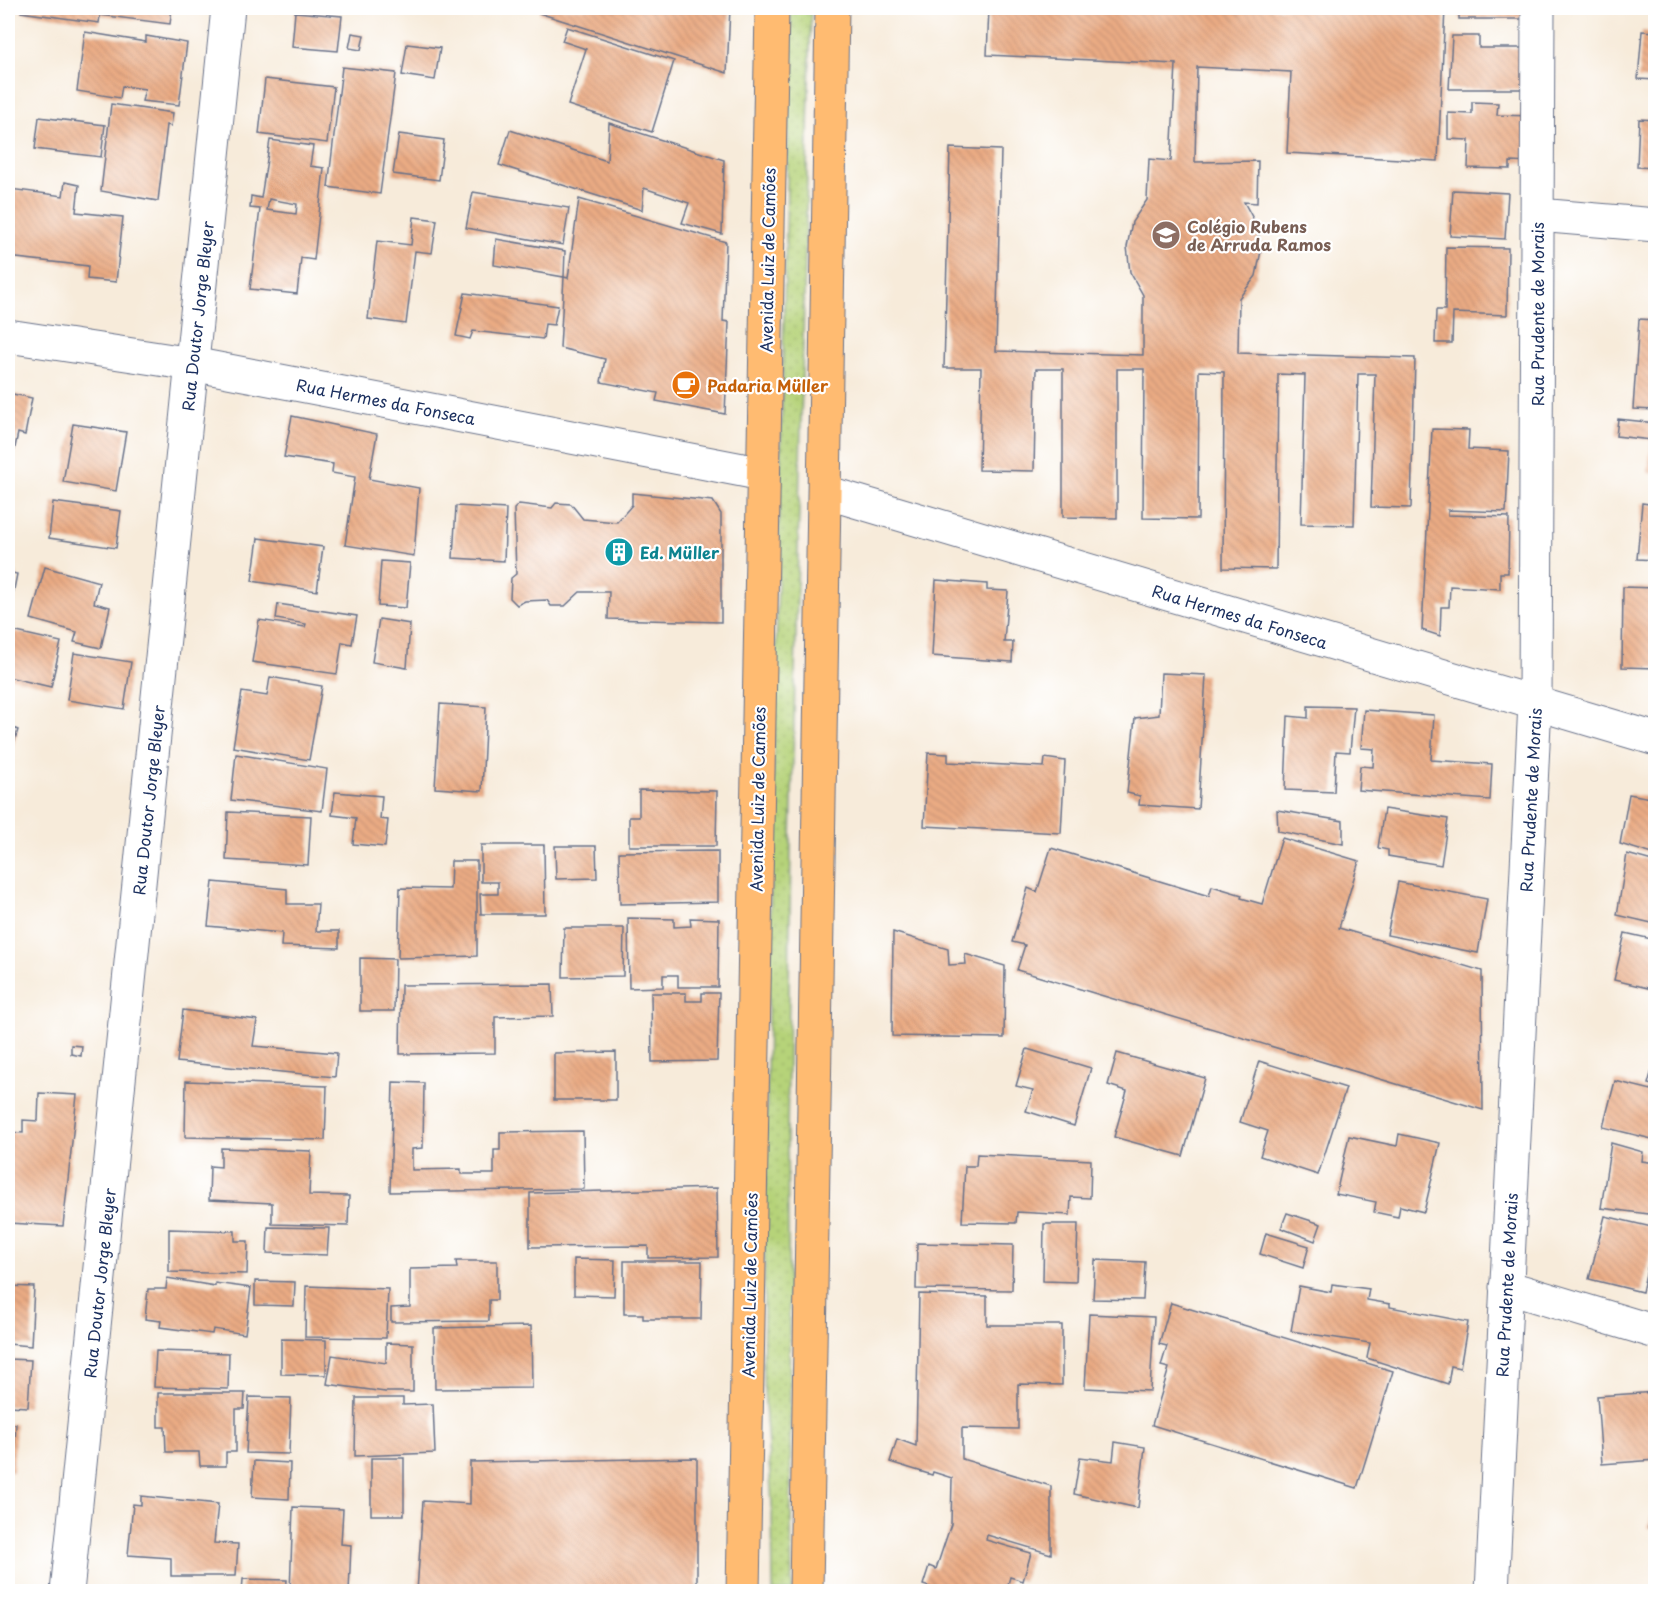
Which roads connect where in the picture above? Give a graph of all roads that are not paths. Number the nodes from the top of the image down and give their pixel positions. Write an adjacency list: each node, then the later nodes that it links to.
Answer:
1 (228, 8): 8 (street, Rua Doutor Jorge Bleyer)
2 (772, 8): 9 (main road, Avenida Luiz de Camões)
3 (832, 8): 10 (main road)
4 (1538, 8): 5 (street, Rua Prudente de Morais)
5 (1538, 215): 6 (street); 11 (street, Rua Prudente de Morais)
6 (1656, 225)
7 (8, 336): 8 (street, Rua Hermes da Fonseca)
8 (192, 364): 9 (street, Rua Hermes da Fonseca); 15 (street, Rua Doutor Jorge Bleyer)
9 (763, 474): 16 (main road, Avenida Luiz de Camões)
10 (825, 492): 11 (street, Rua Hermes da Fonseca); 17 (main road)
11 (1535, 704): 12 (street, Rua Hermes da Fonseca); 13 (street, Rua Prudente de Morais)
12 (1656, 739)
13 (1506, 1287): 14 (street); 18 (street, Rua Prudente de Morais)
14 (1656, 1332)
15 (67, 1592)
16 (744, 1592)
17 (807, 1592)
18 (1492, 1592)

